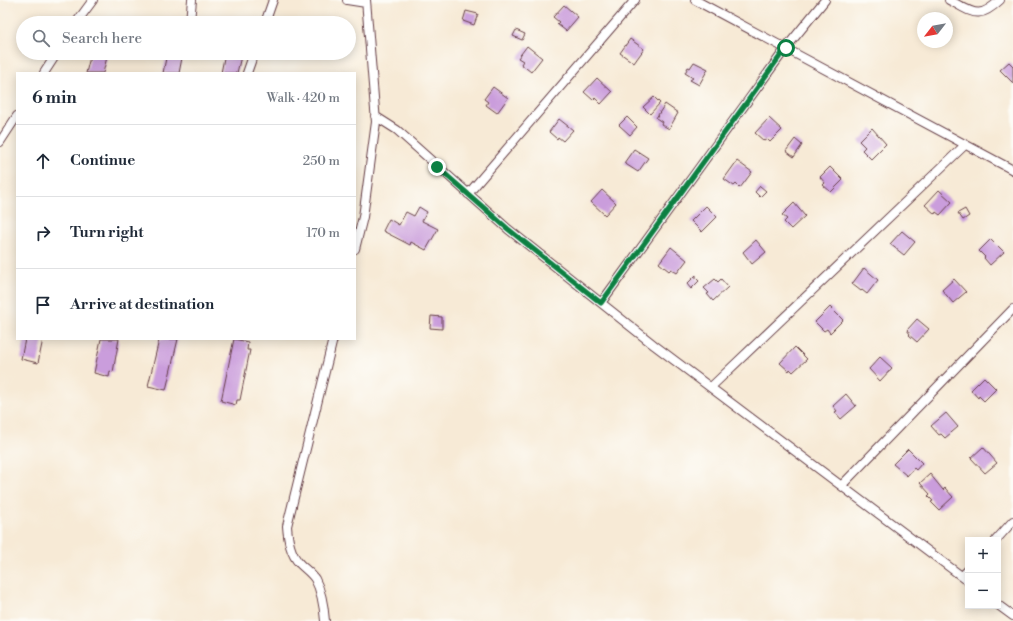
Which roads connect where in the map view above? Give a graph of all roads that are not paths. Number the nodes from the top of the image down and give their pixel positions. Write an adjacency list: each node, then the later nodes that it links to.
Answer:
1 (93, 0): 11 (street)
2 (192, 0): 12 (street)
3 (273, 0): 13 (street)
4 (347, 0): 10 (street)
5 (635, 0): 24 (street)
6 (695, 0): 14 (street)
7 (826, 0): 14 (street)
8 (949, 0): 9 (street)
9 (1000, 0)
10 (366, 2): 19 (street)
11 (81, 16)
12 (190, 16)
13 (267, 16)
14 (786, 48): 22 (street); 26 (street)
15 (52, 60): 17 (street)
16 (251, 60): 18 (street)
17 (45, 72)
18 (246, 72)
19 (375, 116): 24 (street); 25 (street)
20 (16, 118): 21 (street)
21 (0, 142)
22 (965, 145): 23 (street); 29 (street)
23 (1013, 170)
24 (468, 194): 26 (street)
25 (356, 245)
26 (601, 303): 29 (street)
27 (1013, 309): 30 (street)
28 (333, 340): 36 (street)
29 (711, 387): 30 (street)
30 (842, 485): 33 (street)
31 (1013, 521): 32 (street)
32 (999, 537)
33 (965, 575)
34 (1001, 606): 35 (street)
35 (1013, 616)
36 (325, 621)

